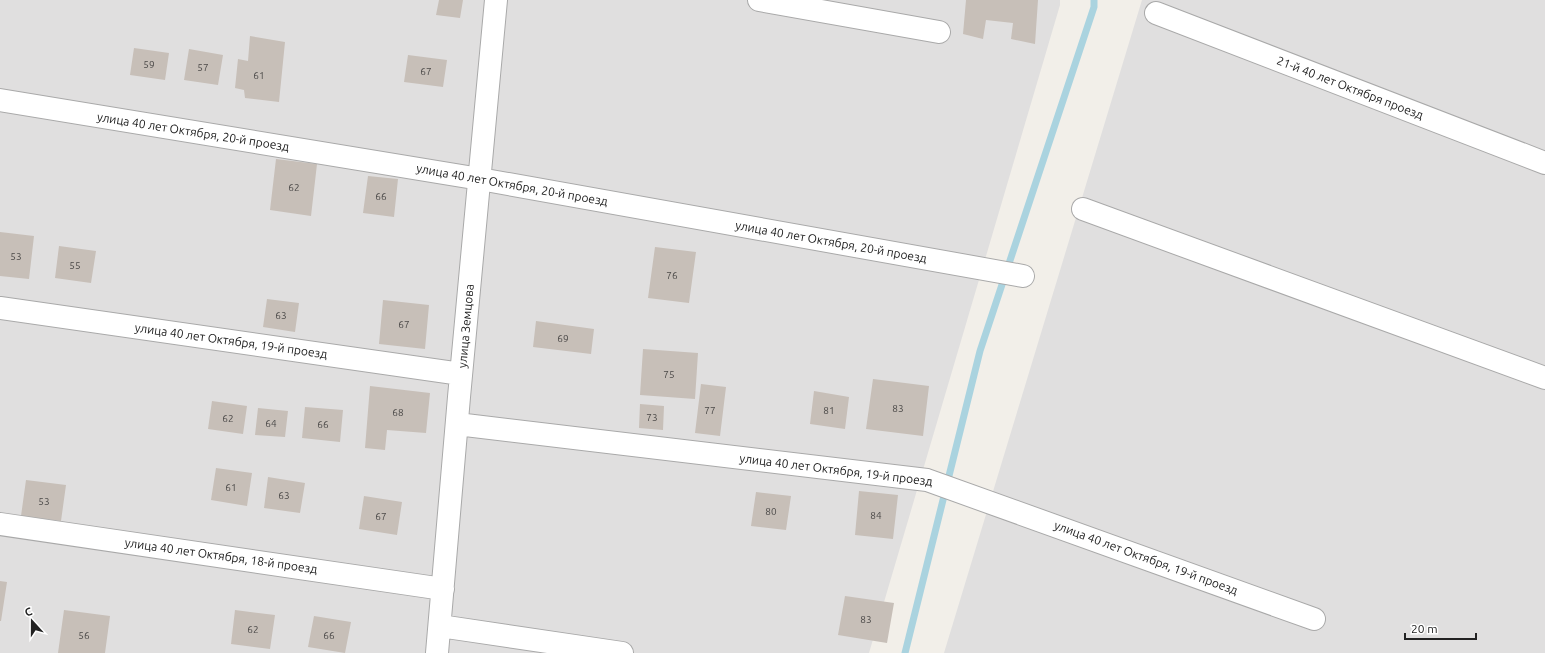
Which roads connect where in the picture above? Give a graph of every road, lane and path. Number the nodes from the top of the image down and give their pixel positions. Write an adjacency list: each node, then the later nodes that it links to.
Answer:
1 (496, 0): 7 (street, улица Земцова)
2 (759, 0): 4 (street)
3 (1156, 14): 6 (street, 21-й 40 лет Октября проезд)
4 (939, 32)
5 (0, 100): 7 (street, улица 40 лет Октября, 20-й проезд)
6 (1545, 163)
7 (480, 179): 9 (street, улица 40 лет Октября, 20-й проезд); 11 (street, улица Земцова)
8 (1083, 209): 12 (street)
9 (1023, 276)
10 (0, 308): 11 (street, улица 40 лет Октября, 19-й проезд)
11 (461, 374): 13 (street, улица Земцова)
12 (1545, 378)
13 (457, 424): 15 (street, улица Земцова); 16 (street, улица 40 лет Октября, 19-й проезд)
14 (0, 524): 15 (street, улица 40 лет Октября, 18-й проезд)
15 (443, 589): 17 (street, улица Земцова)
16 (1314, 619)
17 (440, 626): 18 (street, улица Земцова); 19 (street)
18 (437, 653)
19 (622, 653)

